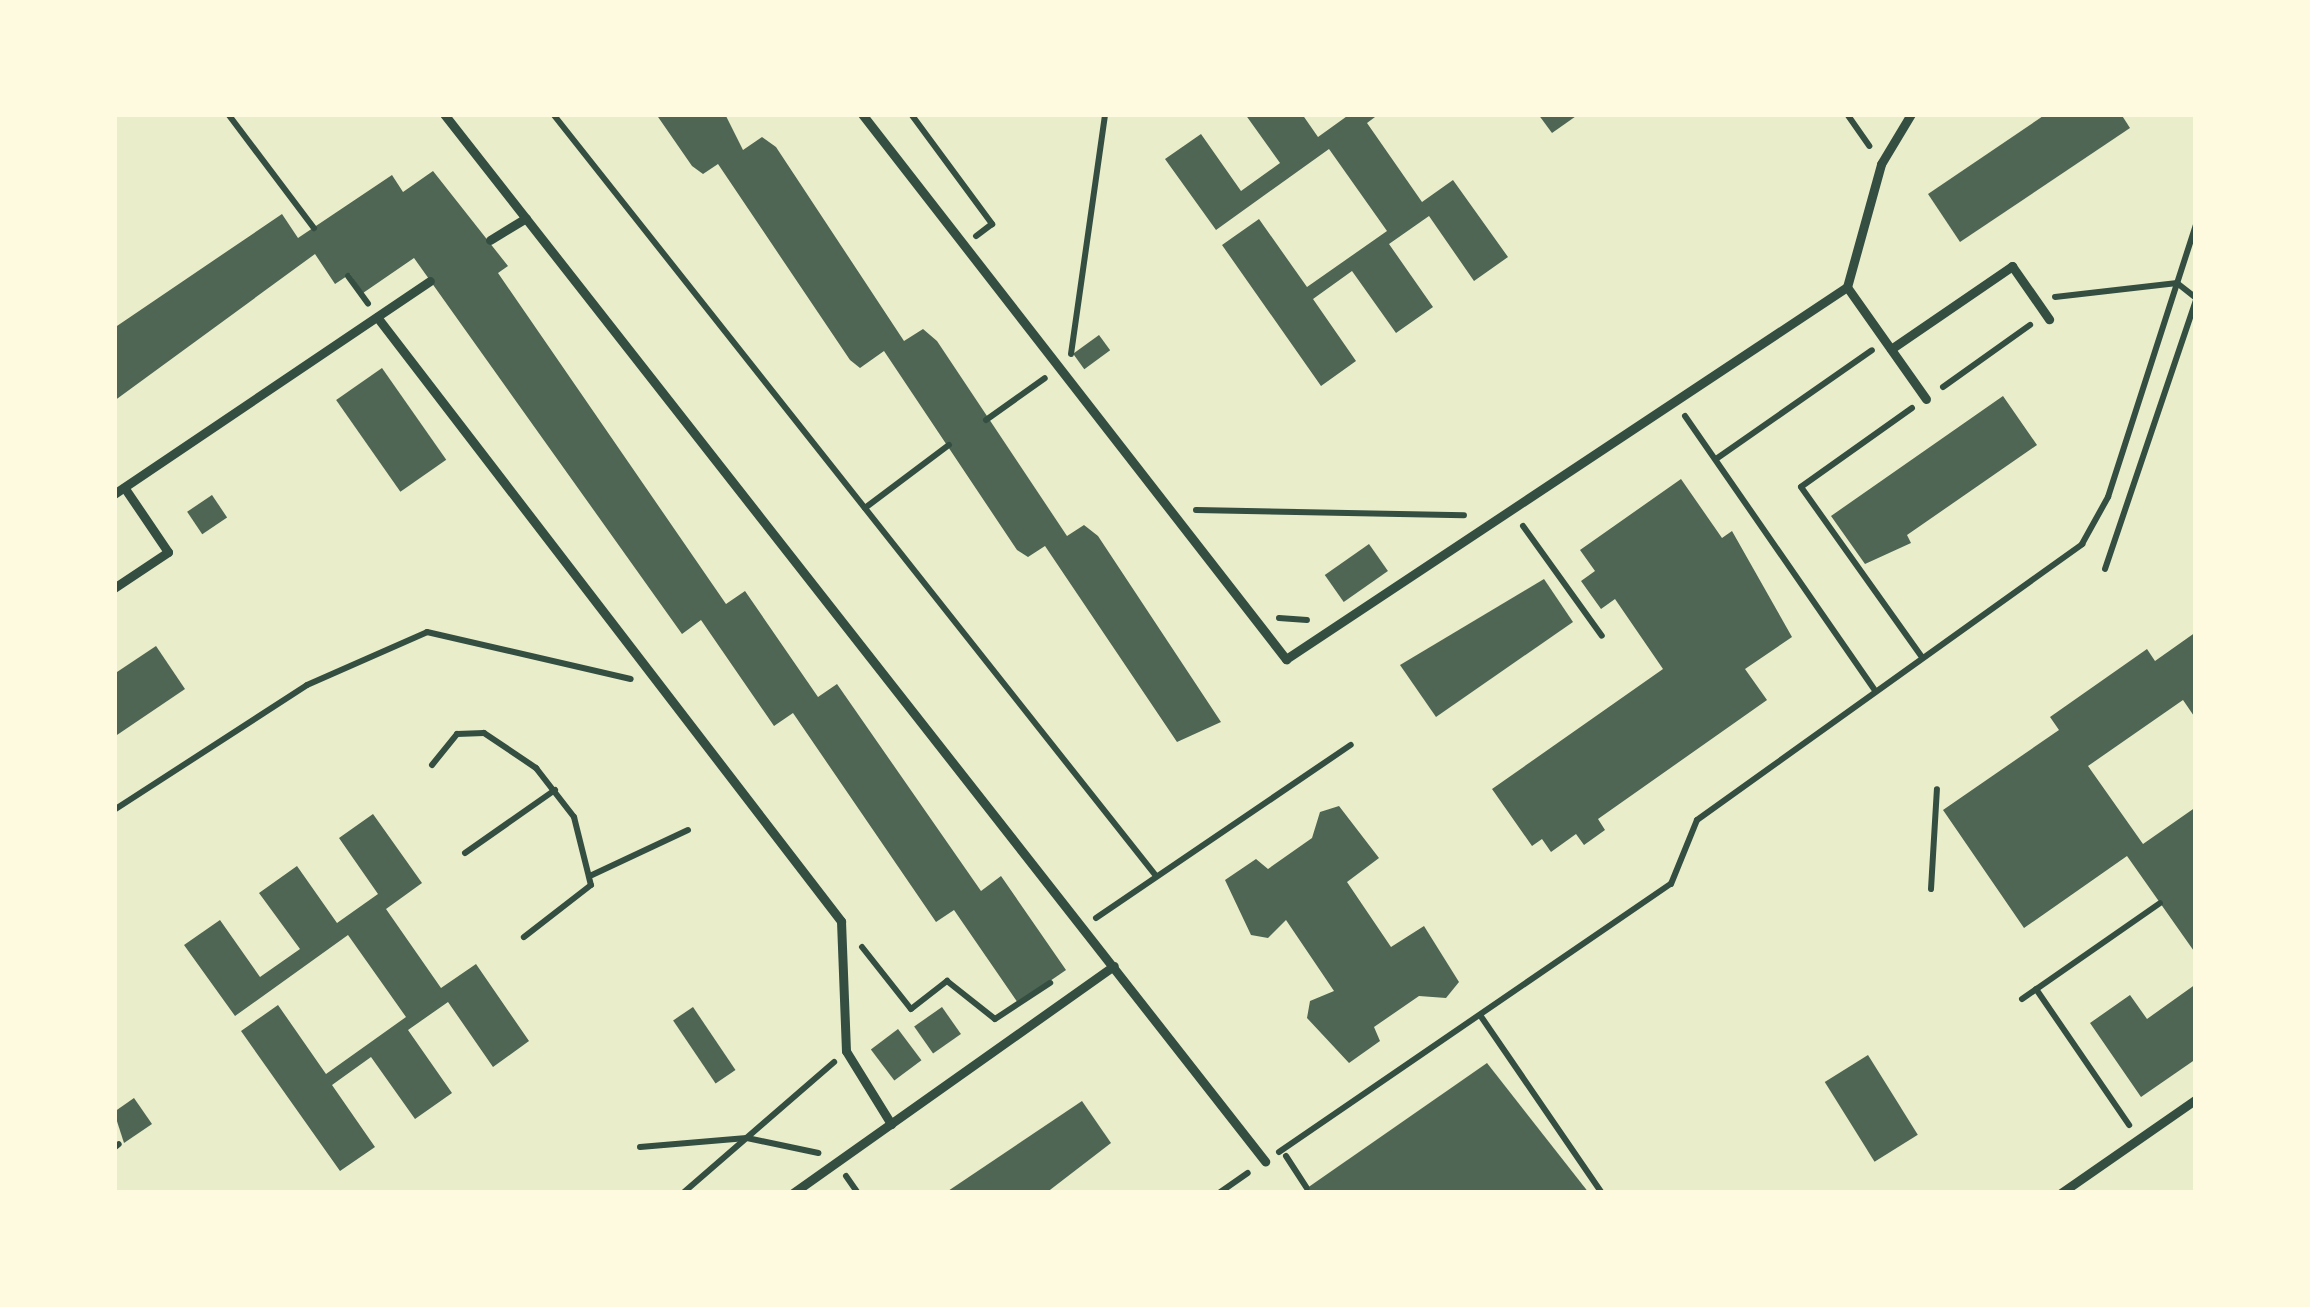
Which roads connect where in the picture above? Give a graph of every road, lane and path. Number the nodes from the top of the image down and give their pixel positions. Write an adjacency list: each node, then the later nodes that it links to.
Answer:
1 (228, 114): 11 (path)
2 (444, 114): 9 (lane)
3 (553, 114): 29 (path)
4 (862, 114): 22 (lane)
5 (1105, 114): 22 (path)
6 (1847, 114): 8 (path)
7 (1910, 114): 8 (lane)
8 (1881, 164): 16 (lane)
9 (526, 218): 12 (lane); 50 (lane)
10 (2196, 225): 15 (path)
11 (314, 227)
12 (490, 240)
13 (348, 276): 19 (path)
14 (430, 281): 19 (lane)
15 (2177, 283): 17 (path); 18 (path); 35 (path)
16 (1847, 287): 21 (lane); 24 (lane)
17 (2196, 299): 32 (path)
18 (2035, 300): 20 (lane); 21 (lane)
19 (376, 317): 28 (lane); 36 (lane)
20 (2047, 317): 23 (path)
21 (1888, 345): 23 (lane); 27 (path)
22 (1059, 368): 25 (path); 31 (lane)
23 (1926, 399): 35 (path)
24 (1674, 401): 27 (path); 31 (lane)
25 (986, 420)
26 (949, 445): 29 (path)
27 (1715, 460): 37 (path)
28 (119, 491): 33 (lane)
29 (865, 508): 46 (path)
30 (1186, 510): 31 (path)
31 (1503, 515): 34 (path)
32 (2105, 569)
33 (114, 588)
34 (1602, 636)
35 (1922, 657): 37 (path)
36 (662, 689): 42 (path); 49 (lane)
37 (1874, 689): 56 (path)
38 (1351, 745): 46 (path)
39 (432, 765): 41 (path)
40 (1937, 789): 47 (path)
41 (555, 790): 44 (path); 45 (path)
42 (114, 810)
43 (688, 830): 45 (path)
44 (465, 853)
45 (592, 875): 51 (path)
46 (1156, 876): 50 (path)
47 (1931, 890)
48 (2160, 902): 54 (path)
49 (841, 920): 53 (path); 57 (lane)
50 (1083, 926): 52 (lane)
51 (524, 937)
52 (1114, 966): 59 (lane); 64 (lane)
53 (1066, 973)
54 (2036, 989): 55 (path); 60 (path)
55 (2022, 999)
56 (1480, 1015): 63 (path); 67 (path)
57 (846, 1052): 59 (lane); 61 (path)
58 (2196, 1099): 73 (lane)
59 (891, 1124): 65 (lane)
60 (2129, 1125)
61 (747, 1138): 62 (path); 65 (path); 69 (path)
62 (640, 1148)
63 (1282, 1150): 64 (path); 66 (path)
64 (1265, 1161): 72 (path)
65 (833, 1165): 70 (lane); 71 (path)
66 (1307, 1188)
67 (1599, 1190): 68 (path)
68 (1588, 1192)
69 (683, 1193)
70 (793, 1193)
71 (858, 1193)
72 (1219, 1193)
73 (2061, 1193)

